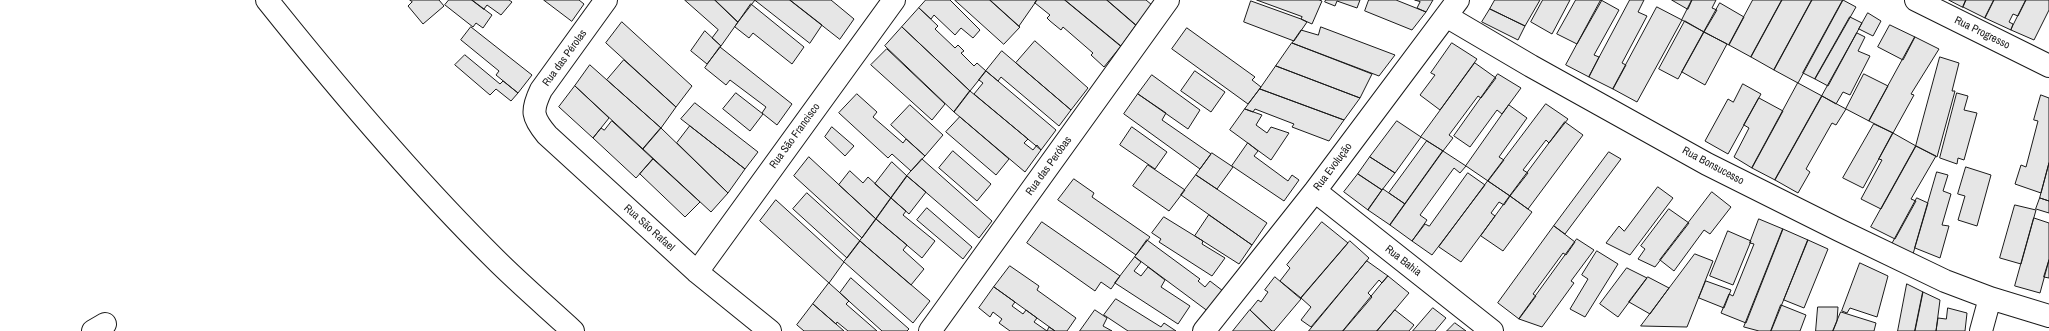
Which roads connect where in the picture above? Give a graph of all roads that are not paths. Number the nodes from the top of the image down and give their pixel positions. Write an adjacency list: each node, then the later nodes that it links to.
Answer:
1 (267, 0): 13 (street)
2 (606, 0): 8 (street, Rua das Pérolas)
3 (894, 0): 10 (street, Rua São Francisco)
4 (1168, 0): 15 (street, Rua das Peróbas)
5 (1916, 0): 7 (street, Rua Progresso)
6 (1452, 8): 9 (street, Rua Evolução); 11 (street, Rua Bonsucesso)
7 (2049, 66)
8 (535, 119): 10 (street, Rua São Rafael)
9 (1315, 191): 16 (street, Rua Evolução); 17 (street, Rua Bahia)
10 (697, 272): 14 (street, Rua São Rafael)
11 (1990, 298): 12 (street, Rua Bonsucesso); 18 (street)
12 (2049, 316)
13 (573, 331)
14 (770, 331)
15 (930, 331)
16 (1204, 331)
17 (1492, 331)
18 (1981, 331)

